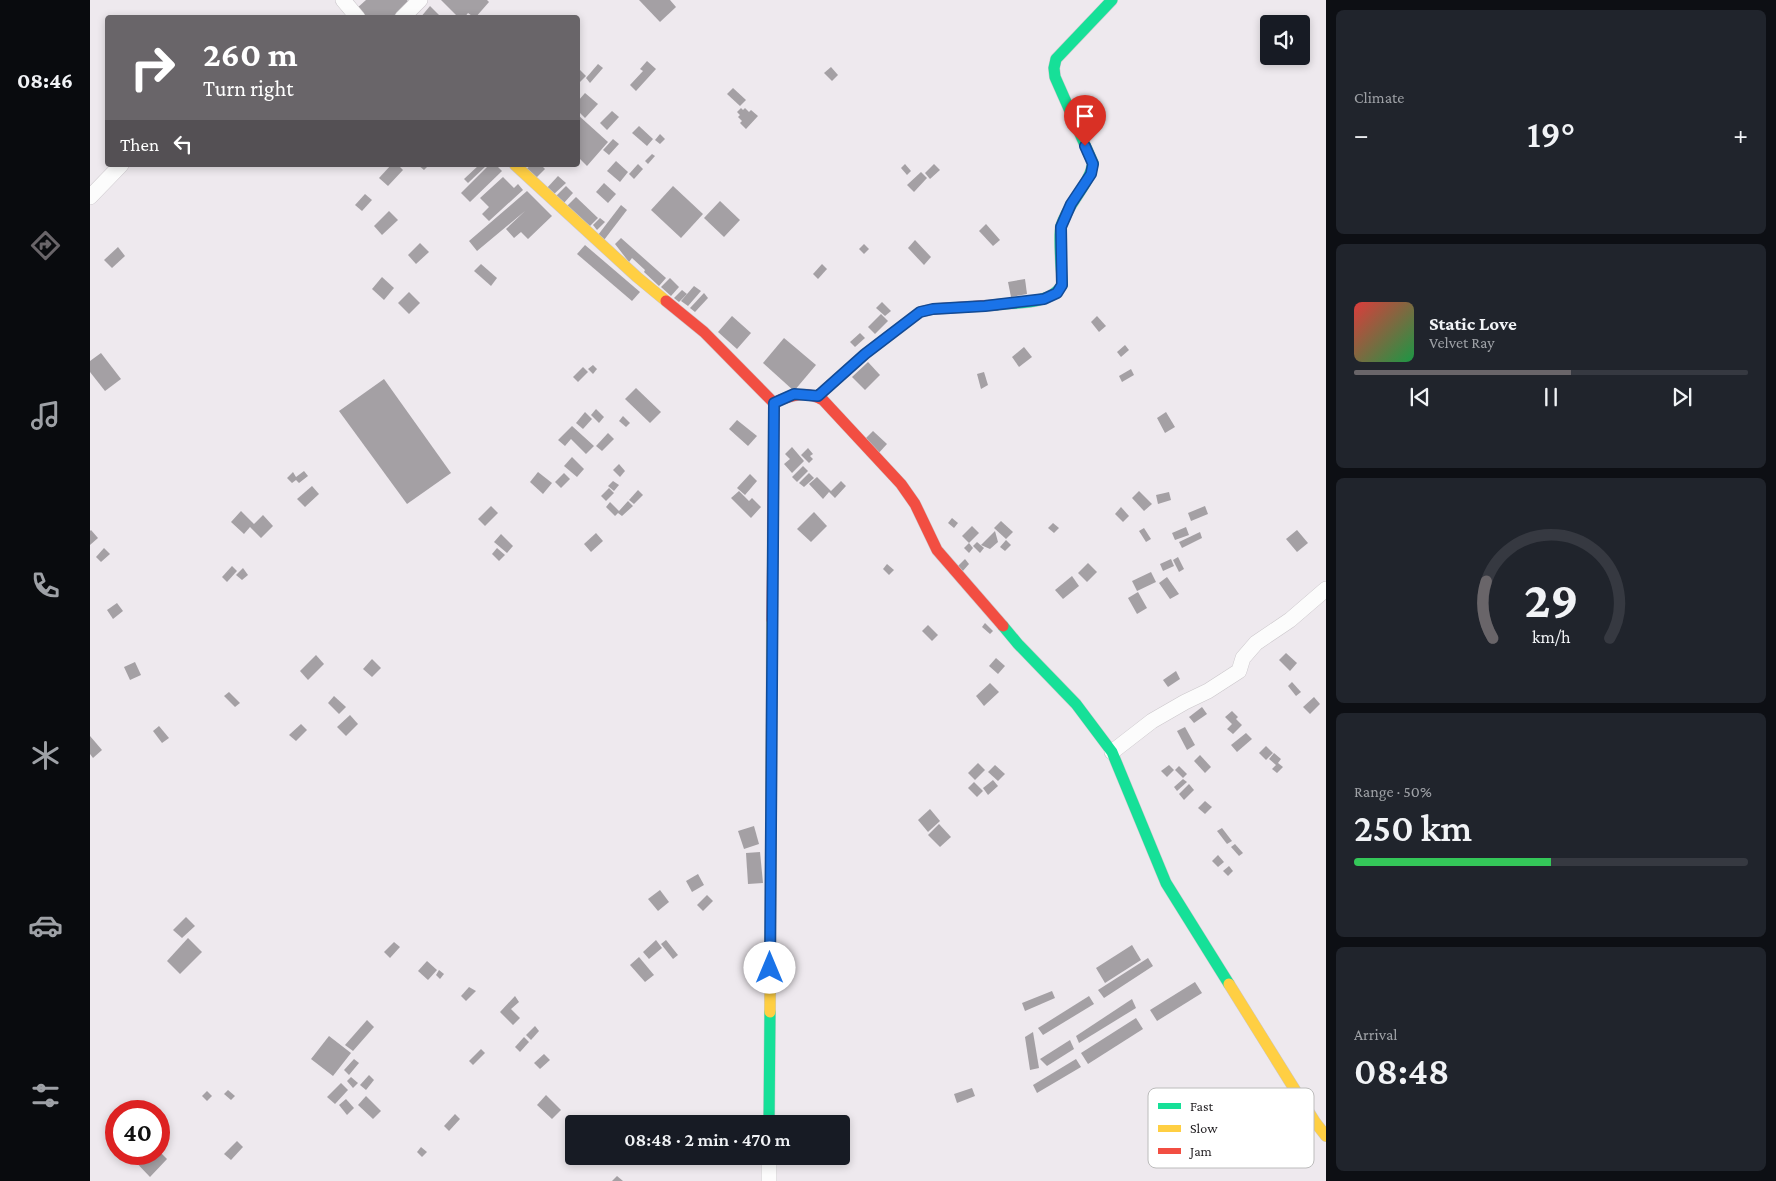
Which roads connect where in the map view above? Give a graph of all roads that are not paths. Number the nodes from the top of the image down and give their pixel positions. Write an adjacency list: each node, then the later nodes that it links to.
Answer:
1 (344, 0): 4 (street)
2 (420, 0): 5 (street)
3 (1112, 0): 9 (street)
4 (356, 15)
5 (405, 15)
6 (119, 167): 8 (street)
7 (517, 167): 10 (street)
8 (90, 197)
9 (818, 396): 10 (street); 12 (street)
10 (774, 403): 15 (street)
11 (1326, 589): 12 (street)
12 (1112, 752): 13 (street)
13 (1301, 1088)
14 (1314, 1107): 16 (street)
15 (769, 1115)
16 (1321, 1118): 17 (street)
17 (1326, 1136)
18 (769, 1165): 19 (street)
19 (768, 1181)

